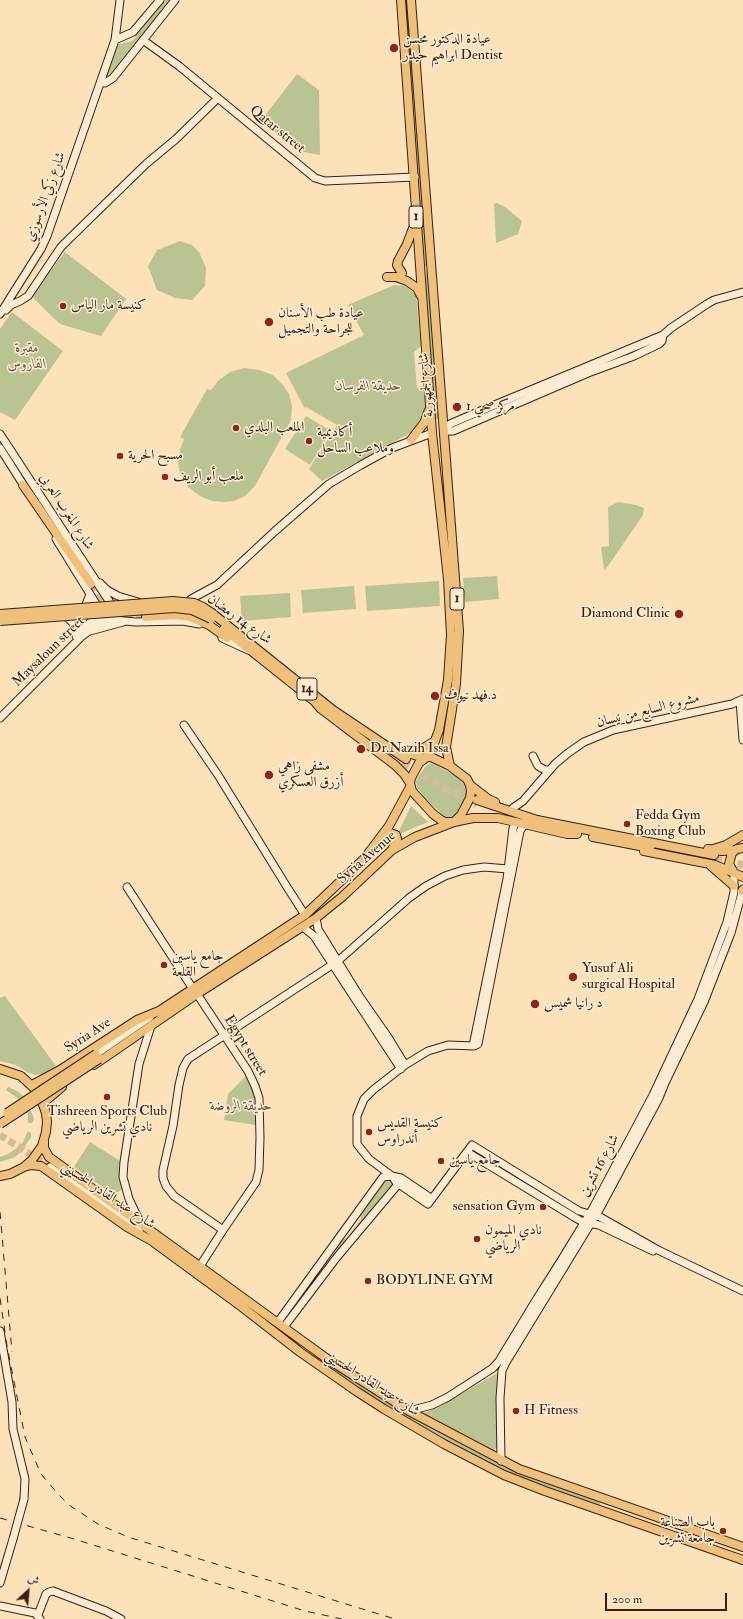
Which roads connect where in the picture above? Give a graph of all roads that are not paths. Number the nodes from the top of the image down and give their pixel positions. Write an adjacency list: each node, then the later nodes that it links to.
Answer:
1 (120, 0): 8 (street, شارع زكي الأرسوزي)
2 (160, 0): 6 (street)
3 (175, 0): 7 (street)
4 (401, 0): 11 (main road, شارع الجمهورية / 1)
5 (411, 0): 20 (main road, شارع الجمهورية / 1)
6 (139, 25): 7 (street, Qatar street); 8 (street)
7 (146, 37): 9 (street); 10 (street, Qatar street)
8 (115, 40): 9 (street, شارع زكي الأرسوزي)
9 (101, 81): 17 (street, شارع زكي الأرسوزي)
10 (218, 98): 11 (street, Qatar street); 18 (street)
11 (414, 177): 12 (main road, شارع الجمهورية / 1)
12 (416, 216): 13 (main road); 16 (main road, شارع الجمهورية / 1)
13 (402, 273)
14 (388, 277): 16 (main road)
15 (743, 292): 20 (street)
16 (422, 299): 19 (main road, شارع الجمهورية / 1)
17 (0, 314)
18 (0, 318)
19 (430, 403): 21 (main road, شارع الجمهورية / 1); 23 (main road)
20 (444, 431): 21 (main road); 58 (main road, شارع الجمهورية / 1)
21 (432, 433): 23 (street); 54 (main road, شارع الجمهورية / 1)
22 (0, 434): 26 (street, شارع المغرب العربي)
23 (411, 440): 29 (street)
24 (0, 448): 25 (street, شارع المغرب العربي)
25 (23, 484): 27 (main road); 28 (street, شارع المغرب العربي)
26 (88, 569): 30 (street); 31 (street, شارع المغرب العربي)
27 (91, 584)
28 (90, 594): 32 (street, شارع المغرب العربي); 33 (street)
29 (191, 599): 30 (street); 46 (street)
30 (140, 602): 31 (street); 42 (street)
31 (111, 604): 32 (street); 39 (street, Maysaloun street)
32 (97, 605): 33 (street); 38 (street, Maysaloun street)
33 (85, 607): 34 (street)
34 (0, 613): 35 (main road, شارع 14 رمضان / 14, bridge)
35 (211, 616): 40 (main road, شارع 14 رمضان / 14, bridge); 46 (main road, شارع 14 رمضان / 14)
36 (146, 617): 46 (main road)
37 (69, 619): 38 (street); 43 (street); 45 (street)
38 (94, 619): 39 (street); 45 (street, Maysaloun street)
39 (104, 619): 41 (street); 44 (street, Maysaloun street)
40 (0, 621)
41 (124, 621): 42 (street); 44 (street)
42 (136, 622): 47 (street)
43 (0, 624)
44 (88, 631): 51 (street, Maysaloun street)
45 (76, 636): 50 (street, Maysaloun street)
46 (243, 641): 47 (main road, شارع 14 رمضان / 14); 48 (main road, شارع 14 رمضان / 14)
47 (252, 652): 48 (main road, شارع 14 رمضان / 14)
48 (317, 700): 56 (main road, شارع 14 رمضان / 14); 60 (main road)
49 (742, 700): 53 (street); 59 (street, مشروع السابع من نيسان)
50 (0, 712)
51 (0, 718)
52 (184, 725): 81 (street)
53 (743, 740)
54 (435, 741): 56 (main road); 57 (main road, شارع الجمهورية / 1)
55 (533, 756): 59 (street)
56 (404, 758): 57 (main road, شارع 14 رمضان)
57 (425, 758): 58 (main road); 61 (main road)
58 (450, 766): 62 (main road)
59 (549, 770): 64 (street, مشروع السابع من نيسان)
60 (402, 772): 61 (main road); 63 (main road)
61 (410, 785): 63 (main road, Syria Avenue); 65 (main road)
62 (470, 785): 64 (main road); 65 (main road)
63 (402, 802): 71 (main road, Syria Avenue)
64 (513, 808): 68 (main road)
65 (454, 822): 66 (main road, Syria Avenue); 73 (main road, Syria Avenue)
66 (516, 822): 67 (main road, Syria Avenue); 75 (street)
67 (524, 824): 69 (main road, Syria Avenue); 90 (street)
68 (567, 827): 69 (main road); 74 (main road)
69 (577, 834): 74 (main road)
70 (743, 836): 72 (street); 74 (main road)
71 (381, 838): 73 (main road); 81 (main road, Syria Avenue)
72 (739, 849): 74 (main road); 76 (main road)
73 (392, 850): 82 (main road, Syria Avenue)
74 (713, 857): 76 (main road); 78 (main road)
75 (508, 869): 84 (street); 90 (street)
76 (733, 872): 77 (main road); 78 (street, شارع 16 تشرين)
77 (743, 877)
78 (734, 886): 86 (street, شارع 16 تشرين)
79 (127, 888): 85 (street, Egypt street)
80 (743, 890): 86 (street, شارع 16 تشرين)
81 (305, 915): 85 (main road, Syria Avenue)
82 (316, 918): 83 (main road, Syria Avenue); 84 (street)
83 (303, 926): 84 (street); 85 (main road, Syria Avenue)
84 (336, 963): 89 (street); 92 (street)
85 (195, 992): 87 (main road); 89 (street, Egypt street)
86 (701, 1000): 109 (street, شارع 16 تشرين)
87 (162, 1013): 88 (main road); 91 (street); 94 (main road, Syria Ave)
88 (151, 1026): 95 (main road); 111 (street)
89 (223, 1035): 112 (street, Egypt street); 112 (street)
90 (473, 1046): 92 (street)
91 (98, 1056): 96 (main road, bridge); 97 (main road, bridge)
92 (403, 1067): 105 (street)
93 (0, 1069): 94 (main road)
94 (32, 1085): 95 (main road)
95 (44, 1103): 98 (main road)
96 (0, 1117)
97 (0, 1124)
98 (44, 1141): 100 (main road, شارع عبد القادر الحسيني); 103 (main road)
99 (470, 1148): 106 (street); 107 (street); 108 (street)
100 (49, 1157): 101 (main road); 111 (main road, شارع عبد القادر الحسيني)
101 (41, 1166): 103 (main road, شارع عبد القادر الحسيني); 113 (main road, شارع عبد القادر الحسيني)
102 (50, 1166): 113 (street)
103 (24, 1167): 104 (main road)
104 (0, 1176)
105 (392, 1176): 106 (street); 117 (street)
106 (401, 1181): 117 (street)
107 (546, 1190): 108 (street); 109 (street)
108 (543, 1199): 110 (street)
109 (592, 1215): 110 (street, شارع 16 تشرين); 115 (street)
110 (587, 1222): 115 (street); 116 (street, شارع 16 تشرين)
111 (142, 1224): 114 (main road, شارع عبد القادر الحسيني)
112 (223, 1230): 114 (street, Egypt street)
113 (152, 1241): 120 (main road, شارع عبد القادر الحسيني)
114 (200, 1266): 117 (main road, شارع عبد القادر الحسيني)
115 (743, 1292)
116 (538, 1302): 123 (street, شارع 16 تشرين); 124 (street, شارع 16 تشرين)
117 (281, 1324): 119 (main road, شارع عبد القادر الحسيني)
118 (0, 1331): 129 (street, bridge)
119 (306, 1343): 120 (main road); 121 (main road, شارع عبد القادر الحسيني)
120 (300, 1352): 122 (main road, شارع عبد القادر الحسيني)
121 (318, 1352): 122 (main road); 123 (main road, شارع عبد القادر الحسيني)
122 (311, 1360): 126 (main road, شارع عبد القادر الحسيني)
123 (409, 1411): 124 (main road, شارع عبد القادر الحسيني)
124 (501, 1461): 125 (main road, شارع عبد القادر الحسيني)
125 (607, 1500): 126 (main road); 127 (main road, شارع عبد القادر الحسيني)
126 (586, 1506): 128 (main road, شارع عبد القادر الحسيني)
127 (743, 1547)
128 (743, 1560)
129 (0, 1583)
130 (0, 1606): 131 (street)
131 (39, 1617): 132 (street)
132 (121, 1619)

